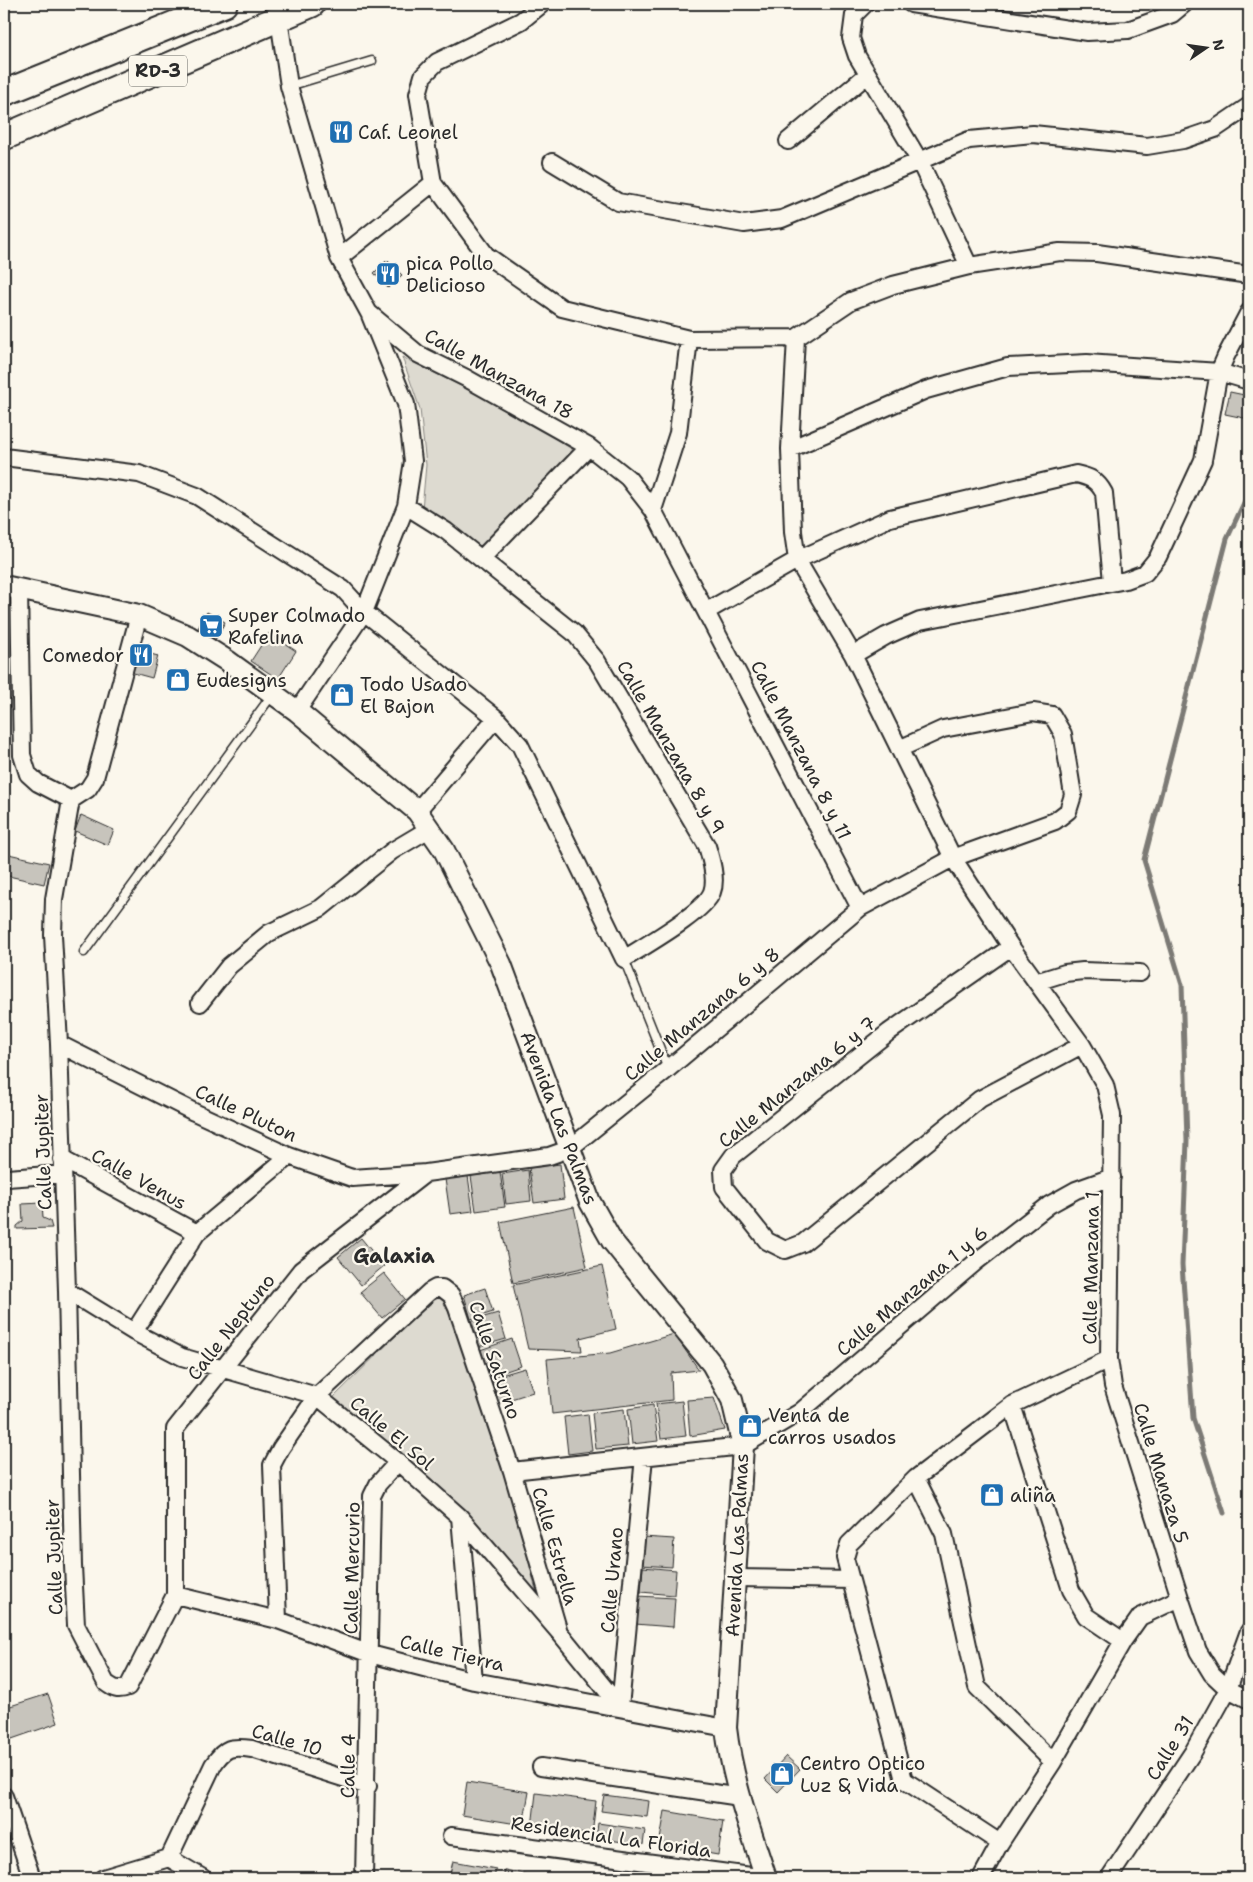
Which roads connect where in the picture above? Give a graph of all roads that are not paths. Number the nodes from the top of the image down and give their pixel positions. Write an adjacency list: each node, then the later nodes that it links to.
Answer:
1 (224, 4): 11 (main road, RD-3)
2 (312, 4): 7 (main road, RD-3)
3 (542, 4): 17 (street)
4 (865, 4): 9 (street)
5 (911, 4): 6 (street)
6 (1184, 4)
7 (279, 11): 10 (street); 13 (main road, RD-3)
8 (372, 61): 10 (lane)
9 (867, 75): 14 (street); 15 (street)
10 (289, 86): 18 (street)
11 (4, 93)
12 (1249, 106): 15 (street)
13 (4, 137)
14 (788, 141)
15 (919, 160): 16 (street); 19 (street)
16 (552, 162)
17 (433, 183): 18 (street); 24 (street)
18 (339, 258): 22 (street)
19 (969, 266): 20 (street); 23 (street)
20 (1249, 275)
21 (1249, 312): 25 (street)
22 (369, 313): 27 (street, Calle Manzana 18); 30 (street)
23 (796, 338): 24 (street); 28 (street)
24 (689, 340): 31 (street)
25 (1219, 372): 26 (street); 28 (street); 34 (street)
26 (1249, 381)
27 (589, 447): 31 (street, Calle Manzana 18); 32 (street)
28 (790, 449): 33 (street)
29 (4, 457): 37 (street)
30 (406, 506): 32 (street, Calle Manzana 8 y 9); 37 (street)
31 (653, 510): 36 (street, Calle Manzana 8 y 11)
32 (481, 560): 51 (street, Calle Manzana 8 y 9)
33 (797, 560): 34 (street); 36 (street); 39 (street, Calle Manzana 1)
34 (1119, 581): 39 (street)
35 (11, 588): 38 (street, Avenida Las Palmas); 44 (street)
36 (707, 611): 48 (street, Calle Manzana 8 y 11)
37 (364, 612): 41 (street); 42 (street)
38 (139, 615): 40 (street, Avenida Las Palmas); 44 (street)
39 (853, 655): 43 (street, Calle Manzana 1)
40 (273, 693): 41 (street, Avenida Las Palmas); 50 (lane)
41 (298, 711): 45 (street, Avenida Las Palmas)
42 (496, 718): 45 (street); 51 (street)
43 (899, 749): 47 (street, Calle Manzana 1); 47 (street, Calle Manzana 6 y 8)
44 (71, 800): 55 (street, Calle Jupiter)
45 (417, 811): 46 (street, Avenida Las Palmas)
46 (429, 829): 54 (street); 58 (street, Avenida Las Palmas)
47 (952, 858): 48 (street, Calle Manzana 6 y 8); 49 (street, Calle Manzana 1)
48 (860, 908): 57 (street, Calle Manzana 6 y 8)
49 (1011, 947): 53 (street, Calle Manzana 1); 56 (street, Calle Manzana 6 y 7)
50 (84, 952)
51 (624, 959): 57 (lane)
52 (1140, 973): 53 (street)
53 (1036, 982): 56 (street, Calle Manzana 1)
54 (200, 1003)
55 (59, 1044): 59 (street, Calle Pluton); 60 (street, Calle Jupiter)
56 (1082, 1045): 62 (street, Calle Manzana 1)
57 (668, 1070): 58 (street, Calle Manzana 6 y 8)
58 (569, 1149): 61 (street, Calle Neptuno); 71 (street, Avenida Las Palmas)
59 (289, 1156): 61 (street, Calle Pluton); 64 (street)
60 (63, 1166): 63 (street, Calle Venus); 64 (street, Calle Venus); 65 (street, Calle Jupiter)
61 (426, 1173): 68 (street, Calle Neptuno)
62 (1112, 1177): 67 (street, Calle Manzana 1); 71 (street, Calle Manzana 1 y 6)
63 (7, 1178)
64 (197, 1233): 66 (street)
65 (67, 1291): 66 (street, Calle El Sol); 88 (street, Calle Jupiter)
66 (134, 1332): 68 (street, Calle El Sol)
67 (1109, 1359): 70 (street); 80 (street, Calle Manaza 5)
68 (223, 1369): 69 (street, Calle El Sol); 79 (street, Calle Neptuno)
69 (317, 1396): 73 (street, Calle El Sol); 74 (street, Calle Saturno); 81 (street, Calle Saturno)
70 (1012, 1405): 75 (street); 84 (street)
71 (743, 1446): 72 (street); 77 (street, Avenida Las Palmas)
72 (644, 1456): 74 (street); 90 (street, Calle Urano)
73 (398, 1462): 76 (street, Calle El Sol); 85 (street, Calle Mercurio)
74 (512, 1470): 83 (street, Calle Estrella)
75 (916, 1478): 78 (street); 92 (street)
76 (460, 1517): 83 (street, Calle El Sol); 86 (street)
77 (735, 1578): 78 (street); 91 (street, Avenida Las Palmas)
78 (851, 1580): 98 (street)
79 (175, 1595): 81 (street, Calle Tierra); 88 (street, Calle Neptuno)
80 (1180, 1598): 84 (street); 87 (street, Calle Manaza 5)
81 (278, 1620): 85 (street, Calle Tierra)
82 (1249, 1631): 87 (street, Calle 31)
83 (559, 1632): 90 (street, Calle El Sol)
84 (1123, 1641): 92 (street)
85 (370, 1654): 86 (street, Calle Tierra); 94 (street, Calle 4)
86 (474, 1681): 90 (street, Calle Tierra)
87 (1228, 1689): 89 (street, Calle Manaza 5); 106 (street, Calle 31)
88 (121, 1690)
89 (1249, 1700)
90 (620, 1707): 91 (street, Calle Tierra)
91 (726, 1728): 96 (street, Avenida Las Palmas)
92 (1053, 1762): 98 (street)
93 (541, 1767): 96 (street)
94 (368, 1786): 99 (street, Calle 10); 103 (street, Calle 4)
95 (4, 1796): 100 (street)
96 (740, 1797): 104 (street, Avenida Las Palmas)
97 (451, 1836): 104 (street, Residencial La Florida)
98 (1000, 1843): 105 (street)
99 (169, 1858): 101 (street); 102 (street)
100 (32, 1878)
101 (103, 1878)
102 (203, 1878)
103 (364, 1878)
104 (766, 1878)
105 (981, 1878)
106 (1109, 1878)

